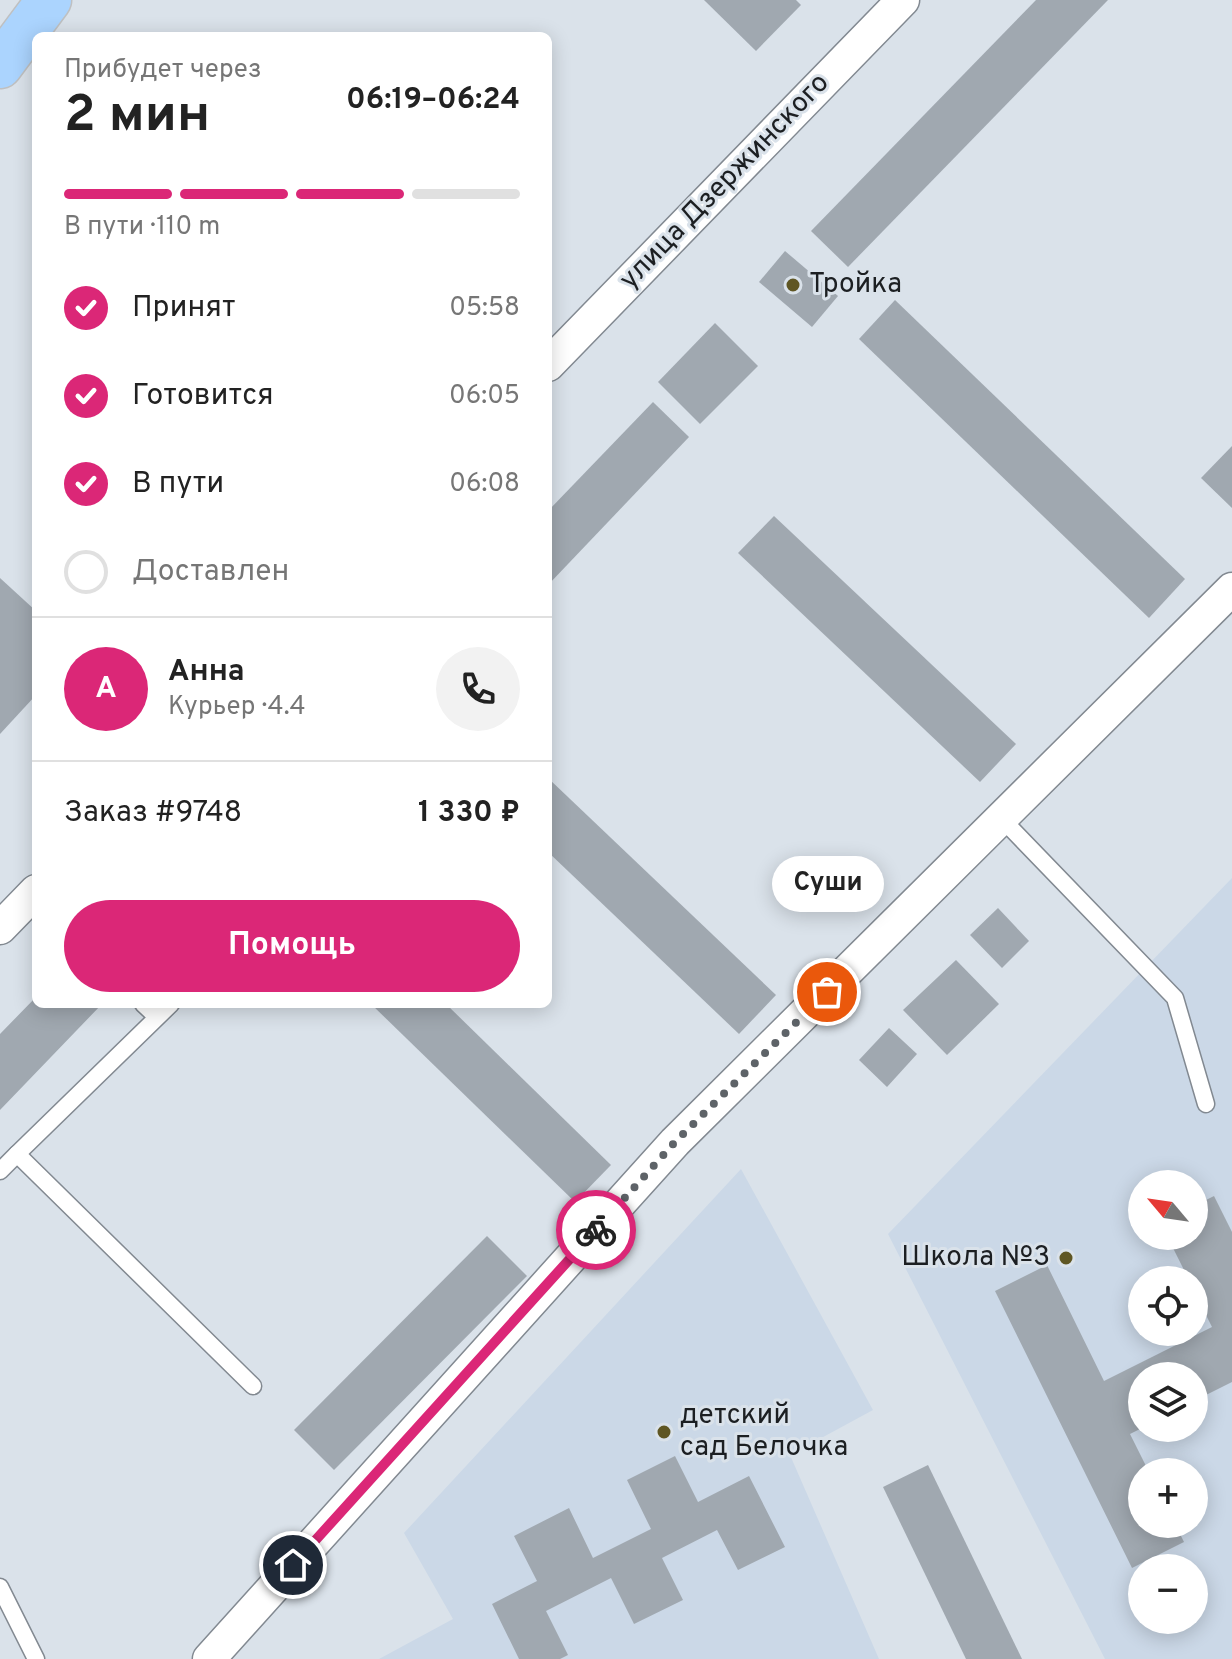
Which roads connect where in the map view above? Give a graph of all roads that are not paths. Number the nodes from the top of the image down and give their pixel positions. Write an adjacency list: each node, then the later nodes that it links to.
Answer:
1 (49, 0): 3 (highway)
2 (903, 0): 4 (street, улица Дзержинского)
3 (0, 66)
4 (552, 361)
5 (1232, 589): 6 (street)
6 (1002, 819): 12 (lane); 18 (street)
7 (32, 898): 8 (street)
8 (0, 928)
9 (147, 1008): 11 (lane)
10 (167, 1008): 11 (lane)
11 (157, 1017): 13 (lane)
12 (1206, 1104)
13 (17, 1154): 14 (lane); 15 (lane)
14 (0, 1171)
15 (253, 1386)
16 (0, 1587): 17 (lane)
17 (36, 1659)
18 (209, 1659)

